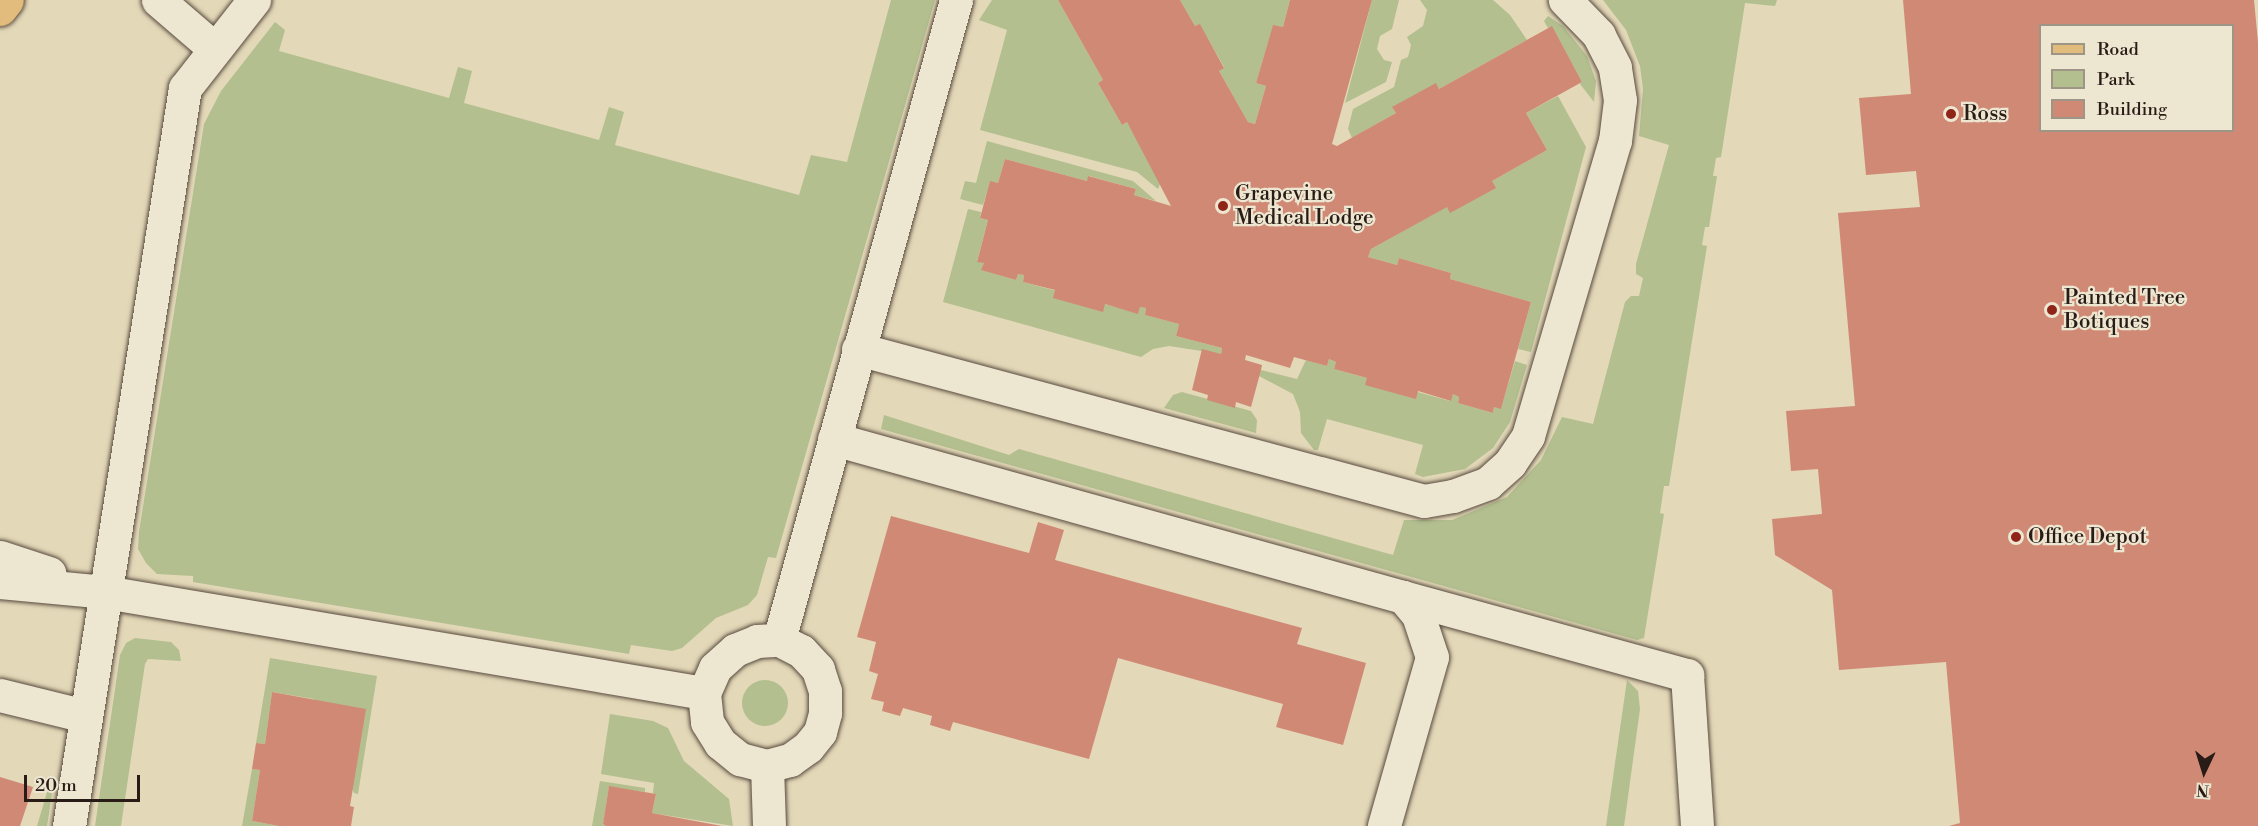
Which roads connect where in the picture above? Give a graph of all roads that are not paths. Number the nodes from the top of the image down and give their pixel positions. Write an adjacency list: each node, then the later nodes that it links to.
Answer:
1 (7, 0): 6 (main road)
2 (158, 0): 7 (lane)
3 (254, 0): 7 (lane)
4 (956, 0): 8 (lane)
5 (1565, 0): 8 (lane)
6 (0, 9)
7 (215, 49): 12 (lane)
8 (858, 349): 9 (lane)
9 (834, 440): 13 (lane); 14 (lane)
10 (0, 557): 12 (lane)
11 (0, 582): 12 (lane)
12 (105, 592): 15 (lane); 17 (lane)
13 (1403, 597): 21 (lane); 22 (lane)
14 (779, 640): 15 (lane); 18 (lane)
15 (704, 693): 18 (lane)
16 (0, 696): 17 (lane)
17 (86, 716): 19 (lane)
18 (767, 766): 20 (lane)
19 (69, 826)
20 (769, 826)
21 (1384, 826)
22 (1697, 826)

